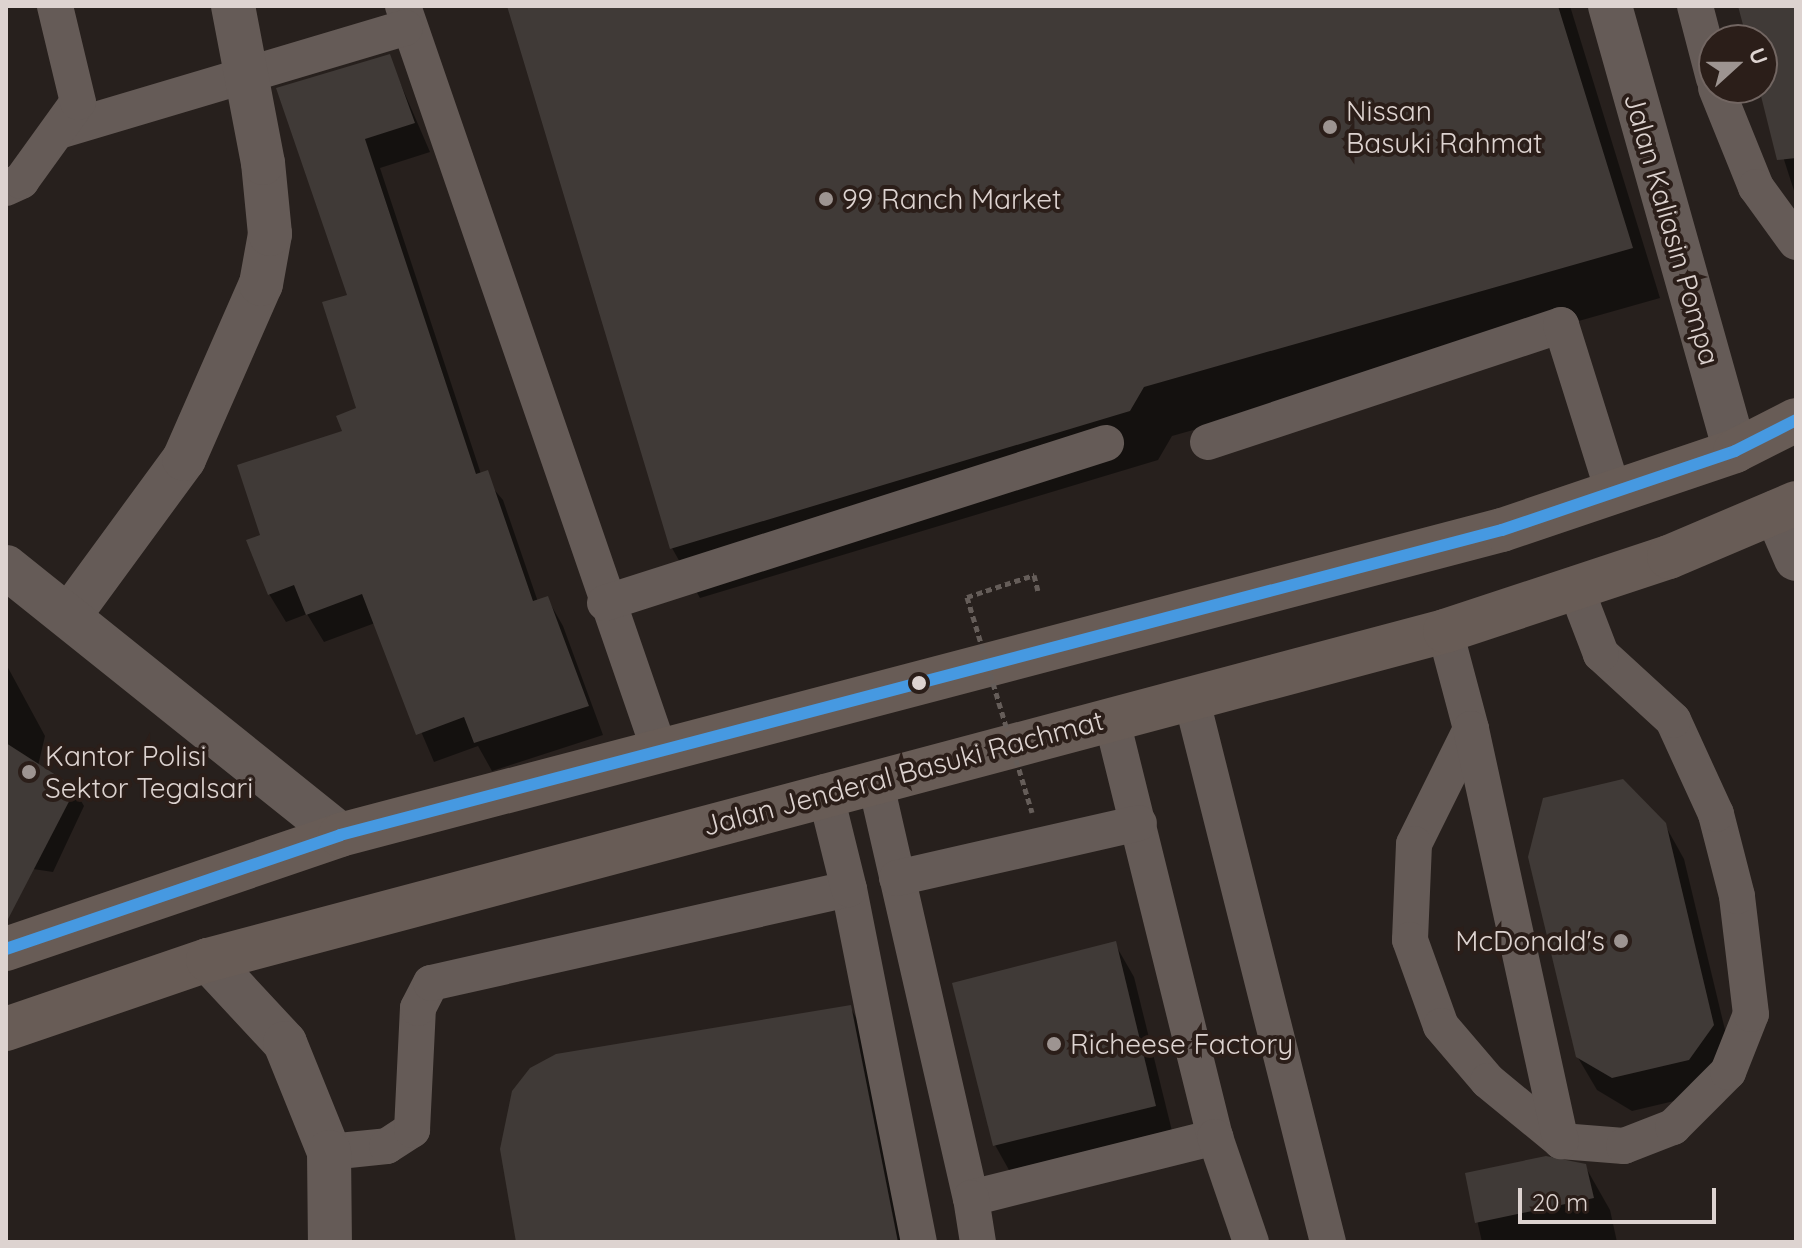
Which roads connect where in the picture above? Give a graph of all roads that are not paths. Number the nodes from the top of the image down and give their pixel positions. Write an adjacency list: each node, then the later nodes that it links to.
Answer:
1 (55, 6): 7 (lane)
2 (233, 6): 5 (street)
3 (1610, 6): 13 (street, Jalan Kaliasin Pompa)
4 (404, 17): 5 (lane); 19 (lane)
5 (246, 76): 7 (lane); 20 (street)
6 (1722, 104): 9 (lane)
7 (62, 130): 8 (lane)
8 (6, 188)
9 (1796, 242)
10 (1796, 420): 13 (main road)
11 (1208, 442): 14 (lane)
12 (1106, 443): 19 (lane)
13 (1735, 451): 14 (main road)
14 (1613, 491): 25 (main road)
15 (1786, 508): 16 (street); 18 (main road, Jalan Jenderal Basuki Rachmat)
16 (1796, 559)
17 (6, 567): 20 (street)
18 (1576, 589): 21 (main road, Jalan Jenderal Basuki Rachmat); 36 (lane)
19 (605, 603): 25 (lane)
20 (69, 616): 29 (street)
21 (1445, 631): 22 (main road, Jalan Jenderal Basuki Rachmat); 24 (lane)
22 (1191, 697): 23 (main road, Jalan Jenderal Basuki Rachmat); 43 (lane)
23 (1111, 718): 26 (main road, Jalan Jenderal Basuki Rachmat); 28 (lane)
24 (1471, 729): 36 (lane); 36 (lane)
25 (659, 749): 29 (main road)
26 (875, 780): 27 (main road, Jalan Jenderal Basuki Rachmat); 30 (lane)
27 (825, 792): 31 (lane); 33 (main road, Jalan Jenderal Basuki Rachmat)
28 (1139, 823): 30 (lane); 35 (lane)
29 (340, 835): 32 (main road)
30 (897, 878): 38 (lane)
31 (849, 889): 37 (lane); 40 (lane)
32 (6, 949)
33 (208, 960): 34 (main road, Jalan Jenderal Basuki Rachmat); 37 (street)
34 (6, 1029)
35 (1215, 1137): 38 (lane); 42 (lane)
36 (1561, 1141)
37 (329, 1152): 39 (street)
38 (971, 1198): 41 (lane)
39 (330, 1242)
40 (919, 1242)
41 (978, 1242)
42 (1251, 1242)
43 (1328, 1242)

